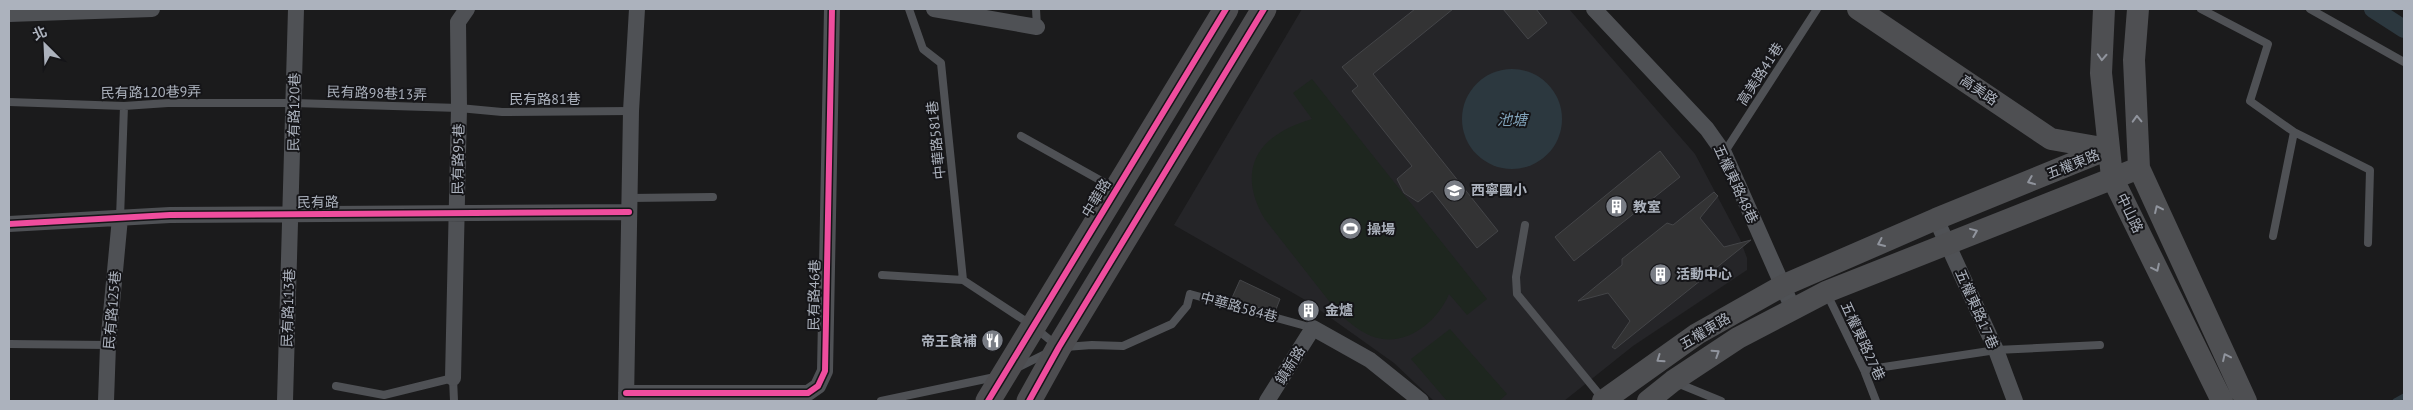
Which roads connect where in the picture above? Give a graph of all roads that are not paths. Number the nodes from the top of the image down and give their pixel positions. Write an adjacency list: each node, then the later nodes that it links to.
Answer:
1 (152, 9): 18 (street)
2 (296, 9): 22 (street, 民有路120巷)
3 (467, 9): 24 (street, 民有路95巷)
4 (637, 9): 25 (street)
5 (832, 9): 61 (street, 民有路46巷)
6 (909, 9): 45 (lane, 中華路581巷)
7 (934, 9): 19 (street)
8 (1036, 9): 19 (lane)
9 (1226, 9): 32 (main road, 中華路)
10 (1264, 9): 54 (main road)
11 (1594, 9): 29 (street, 五權東路48巷)
12 (1817, 9): 29 (lane, 高美路41巷)
13 (1858, 9): 28 (street, 高美路)
14 (2104, 9): 28 (street, 中山路, one-way to 28)
15 (2138, 9): 30 (street, 中山路, one-way to 15)
16 (2201, 9): 26 (lane)
17 (2310, 9): 20 (lane)
18 (9, 14)
19 (1037, 27)
20 (2404, 62)
21 (9, 102): 23 (lane, 民有路120巷9弄)
22 (294, 103): 23 (lane, 民有路120巷9弄); 24 (lane, 民有路98巷13弄); 36 (street, 民有路120巷)
23 (124, 106): 37 (lane)
24 (459, 108): 25 (lane, 民有路81巷); 35 (street, 民有路95巷)
25 (632, 111): 34 (street)
26 (2294, 132): 41 (lane); 43 (lane)
27 (1021, 136): 32 (lane)
28 (2108, 149): 30 (street, 五權東路); 31 (street, 中山路); 38 (street, 五權東路, one-way to 38)
29 (1724, 153): 46 (street, 五權東路48巷)
30 (2139, 168): 31 (street, 五權東路); 76 (street, 中山路, one-way to 30)
31 (2112, 177): 42 (street, 五權東路, one-way to 31); 75 (street, 中山路, one-way to 75)
32 (1115, 189): 49 (main road, 中華路)
33 (713, 198): 34 (lane)
34 (629, 205): 35 (street, 民有路); 61 (street)
35 (457, 212): 36 (street, 民有路); 58 (street, 民有路95巷)
36 (291, 215): 37 (street, 民有路); 63 (street, 民有路113巷)
37 (120, 218): 39 (street, 民有路); 52 (street, 民有路125巷)
38 (1936, 219): 42 (street, 五權東路17巷); 46 (street, 五權東路, one-way to 46)
39 (9, 224)
40 (1525, 225): 70 (lane)
41 (2273, 236)
42 (1948, 243): 47 (street, 五權東路); 55 (street, 五權東路17巷)
43 (2368, 243)
44 (882, 275): 45 (lane)
45 (963, 280): 49 (lane)
46 (1782, 286): 48 (street, 五權東路48巷); 70 (street, 五權東路, one-way to 70)
47 (1826, 292): 48 (street, 五權東路); 56 (lane, 五權東路27巷)
48 (1793, 309): 59 (street, 五權東路, one-way to 48)
49 (1033, 326): 54 (lane); 57 (main road, 中華路)
50 (1313, 328): 54 (lane, 中華路584巷); 68 (street, 鎮新路); 69 (street, 中華路584巷)
51 (9, 344): 52 (lane)
52 (108, 345): 62 (street, 民有路125巷)
53 (2100, 345): 55 (lane)
54 (1059, 347): 57 (lane, 中華路584巷); 67 (main road)
55 (1996, 350): 56 (lane); 74 (street, 五權東路17巷)
56 (1864, 370): 73 (lane, 五權東路27巷)
57 (1002, 375): 65 (lane); 66 (main road, 中華路)
58 (453, 378): 60 (lane); 64 (lane, 民有路95巷)
59 (1673, 381): 71 (street, 五權東路); 72 (lane)
60 (336, 386)
61 (626, 397)
62 (106, 401)
63 (285, 401)
64 (454, 401)
65 (881, 401)
66 (988, 401)
67 (1029, 401)
68 (1267, 401)
69 (1421, 401)
70 (1603, 401)
71 (1648, 401)
72 (1721, 401)
73 (1876, 401)
74 (2015, 401)
75 (2222, 401)
76 (2246, 401)

